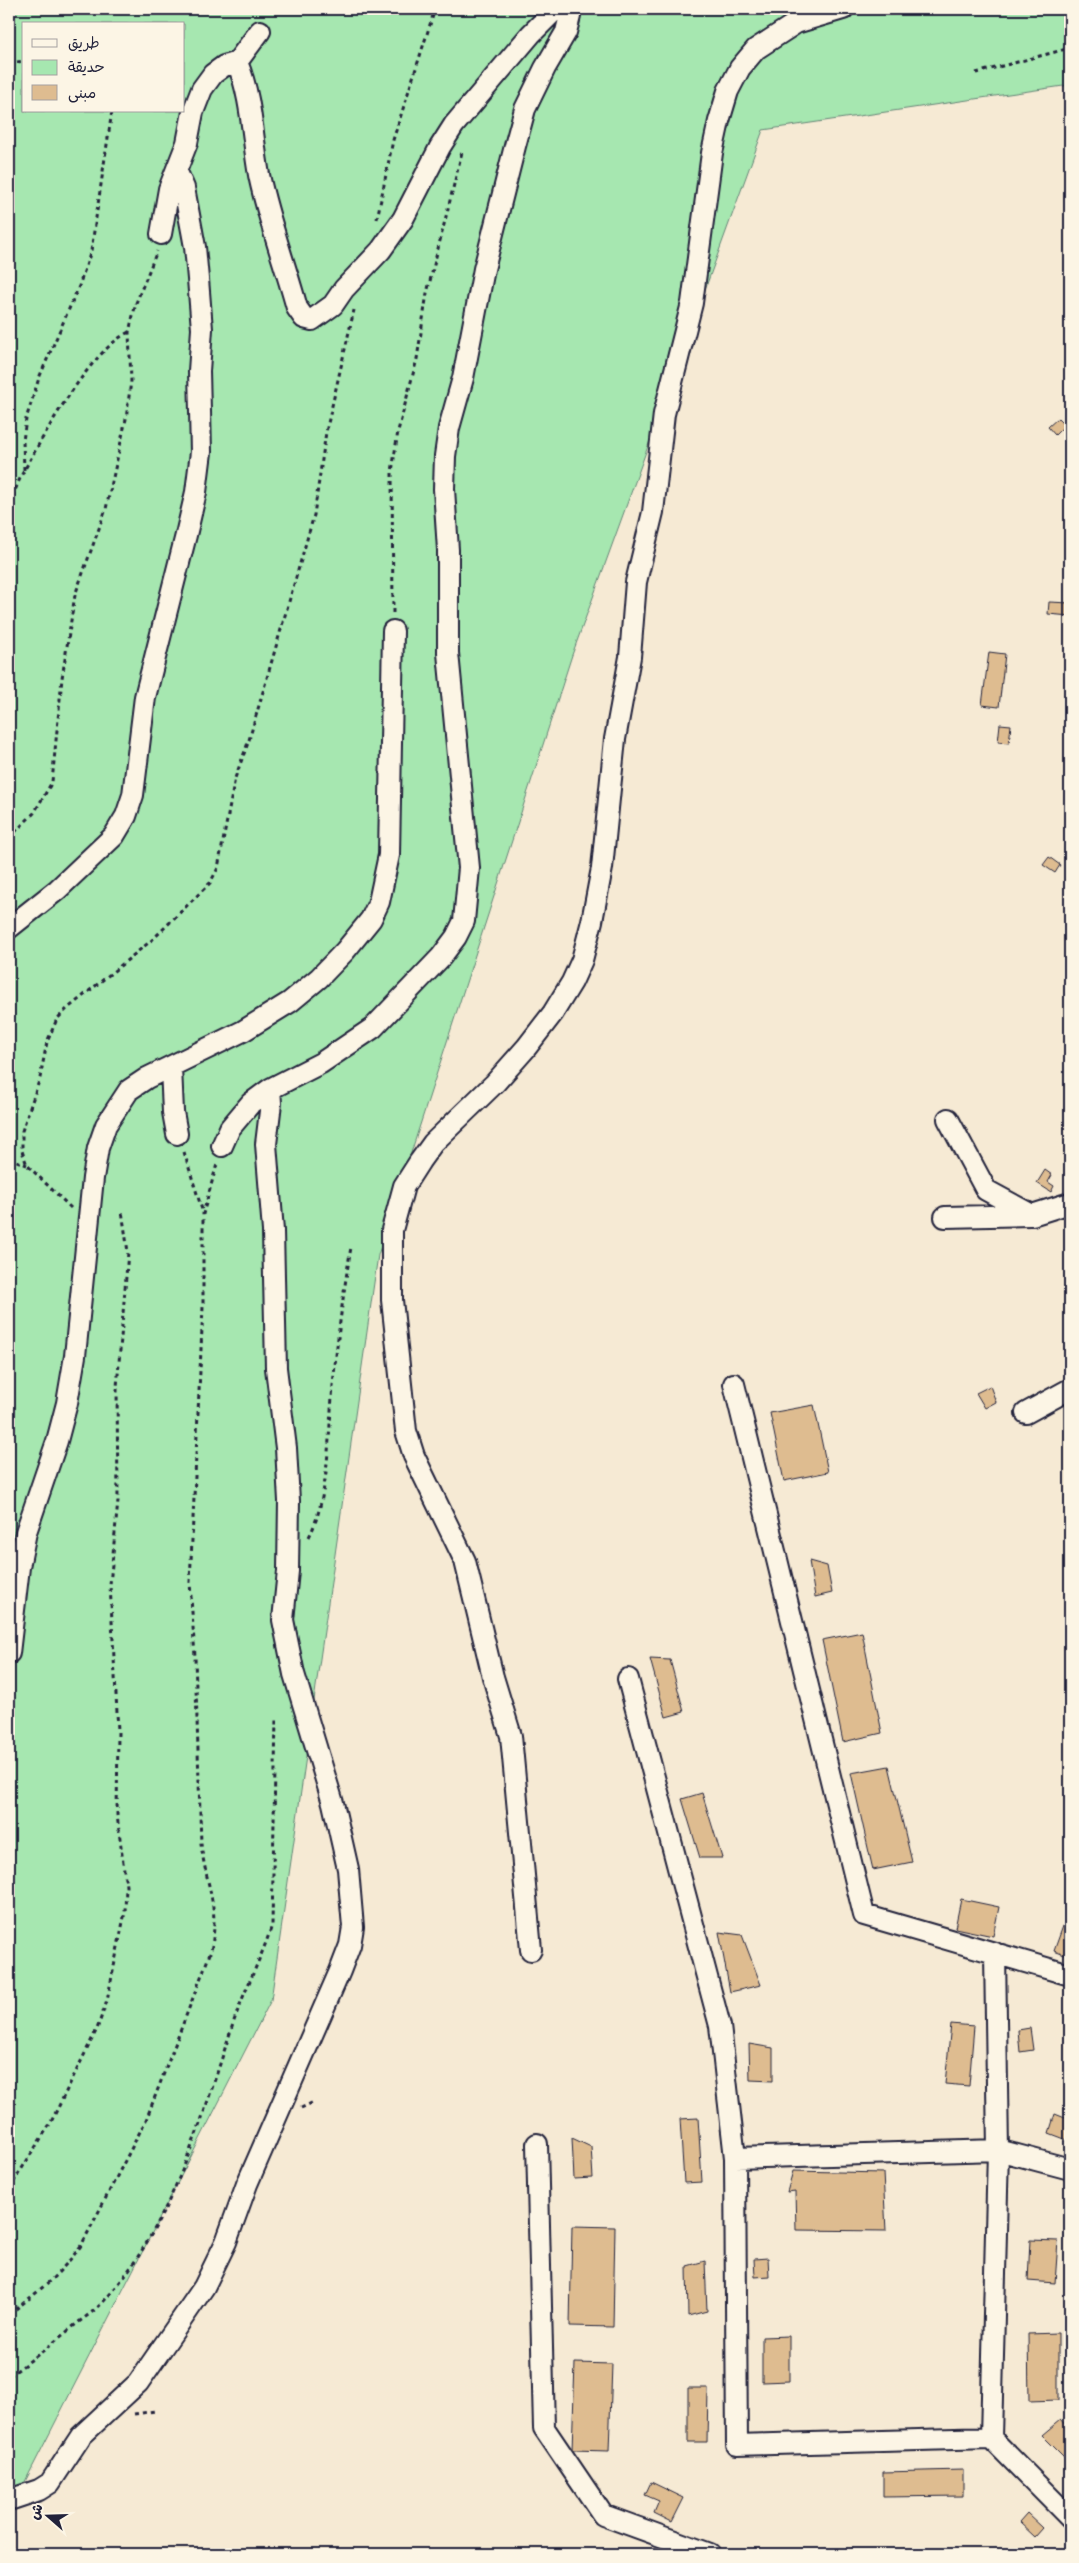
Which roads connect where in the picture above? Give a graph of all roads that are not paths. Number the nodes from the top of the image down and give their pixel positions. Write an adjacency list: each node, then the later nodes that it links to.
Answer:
1 (556, 9): 5 (street)
2 (567, 9): 11 (street)
3 (843, 9): 23 (street)
4 (260, 31): 5 (street)
5 (236, 62): 6 (street)
6 (177, 172): 7 (street); 9 (street)
7 (162, 234)
8 (393, 631): 10 (street)
9 (9, 928)
10 (171, 1067): 13 (street); 21 (street)
11 (270, 1089): 14 (street); 31 (street)
12 (948, 1119): 16 (street)
13 (177, 1134)
14 (222, 1146)
15 (1070, 1203): 16 (street)
16 (1032, 1215): 17 (street)
17 (945, 1217)
18 (734, 1384): 24 (street)
19 (1070, 1389): 20 (street)
20 (1026, 1413)
21 (9, 1653)
22 (628, 1679): 28 (street)
23 (531, 1950)
24 (995, 1953): 25 (street); 27 (street)
25 (1070, 1975)
26 (537, 2144): 33 (street)
27 (998, 2150): 28 (street); 29 (street); 30 (street)
28 (735, 2158): 30 (street)
29 (1070, 2170)
30 (991, 2438): 32 (street)
31 (9, 2500)
32 (1070, 2518)
33 (710, 2554)

